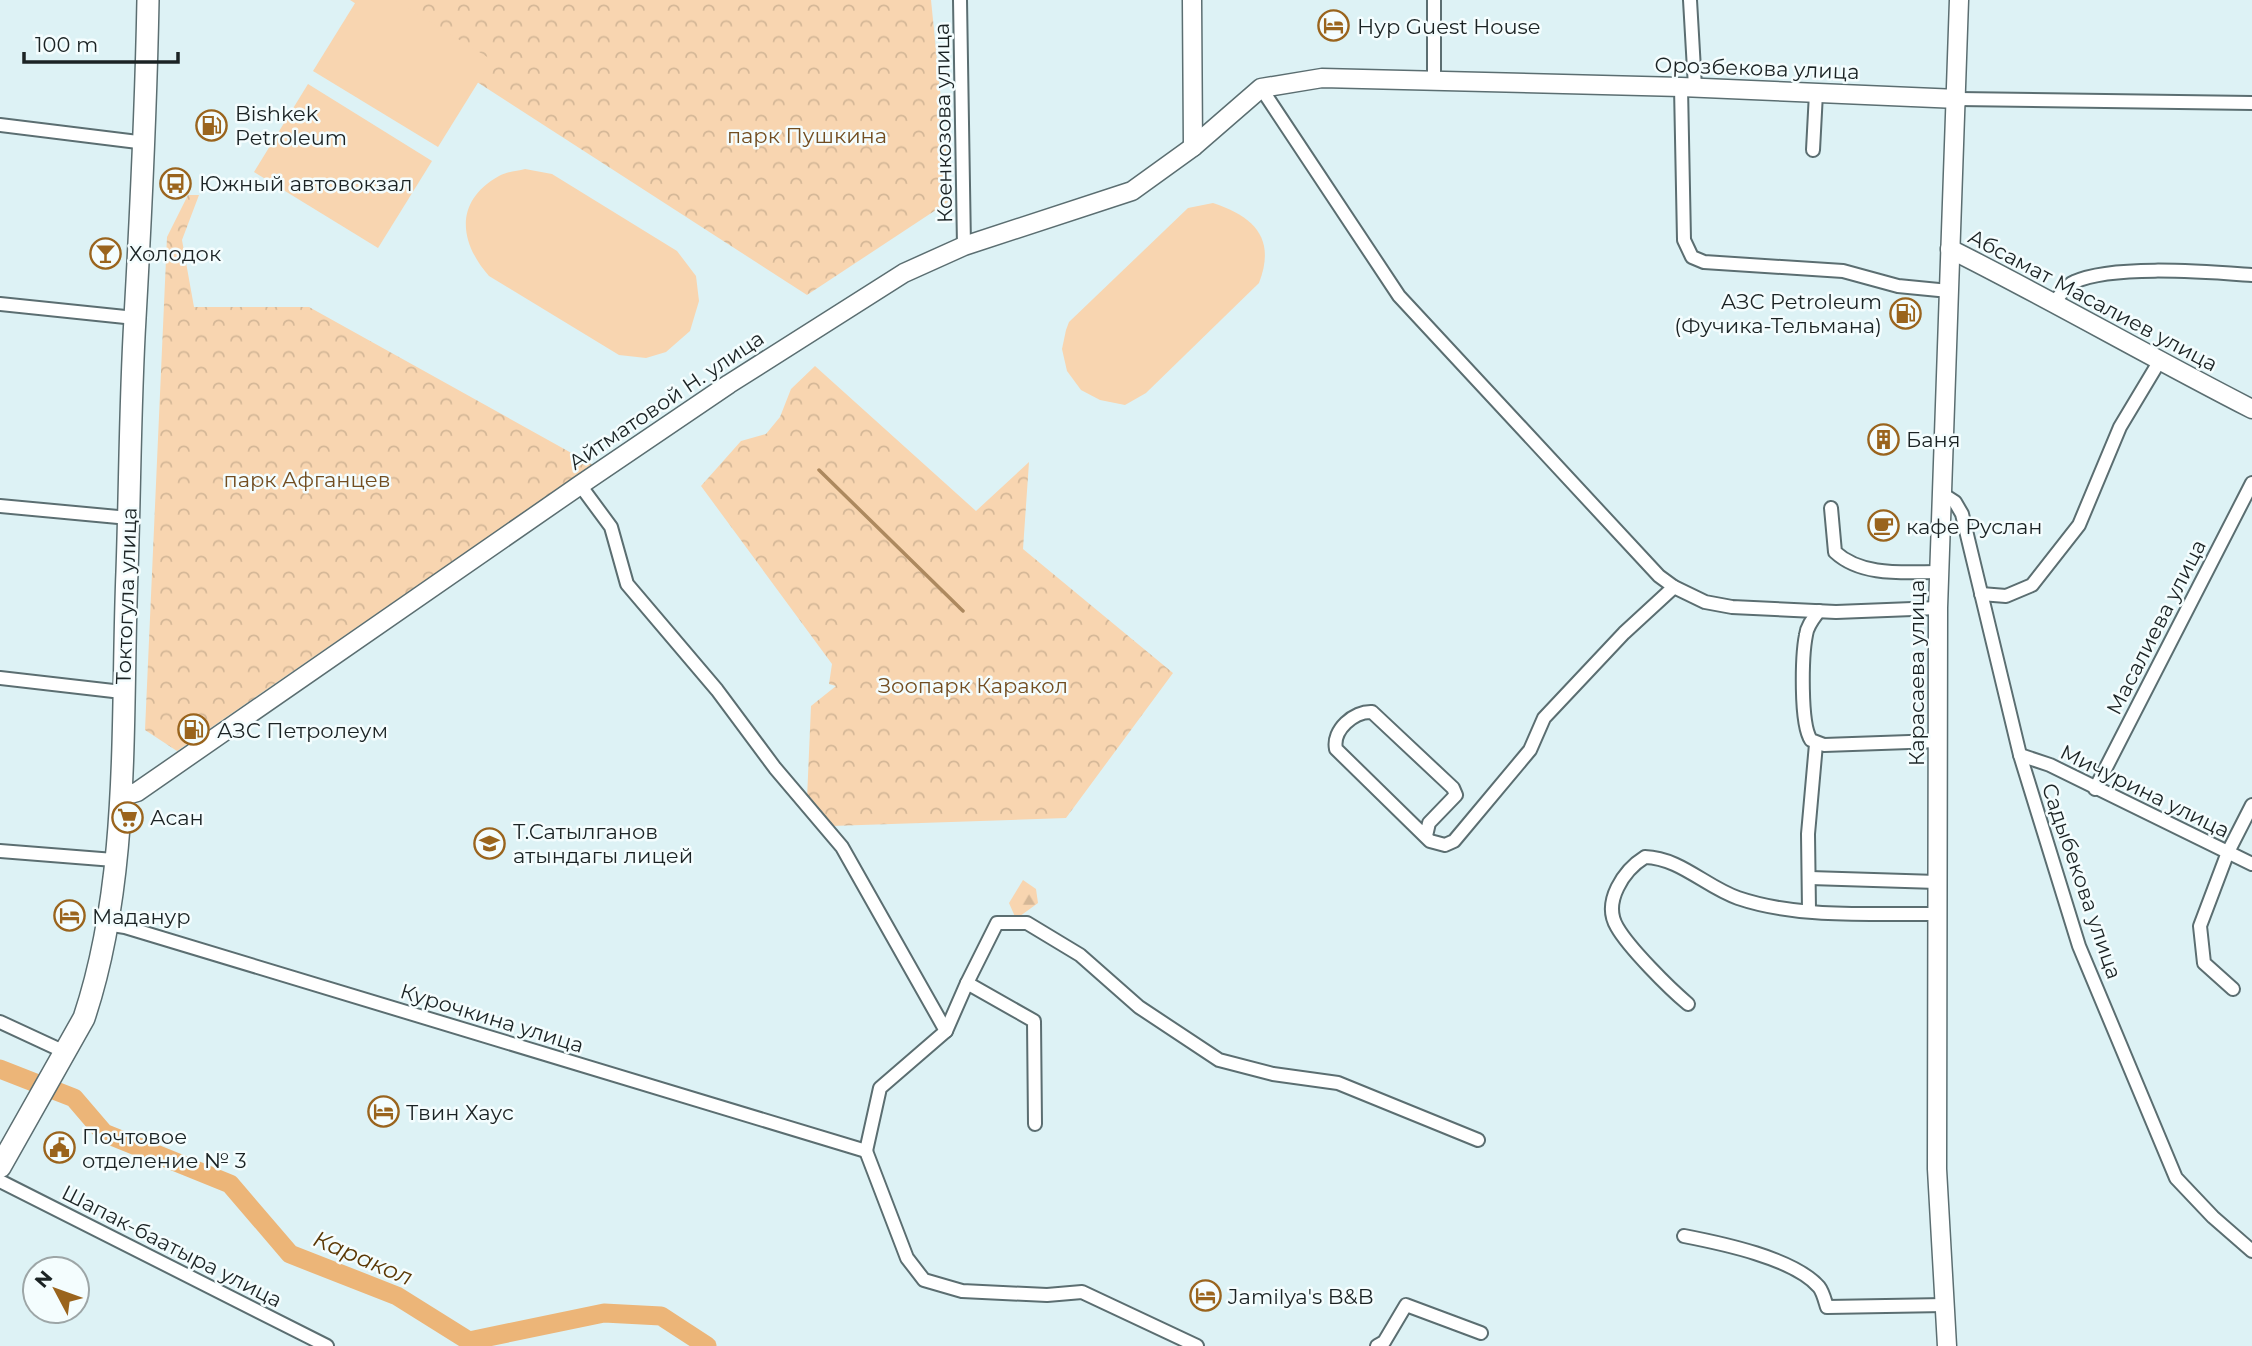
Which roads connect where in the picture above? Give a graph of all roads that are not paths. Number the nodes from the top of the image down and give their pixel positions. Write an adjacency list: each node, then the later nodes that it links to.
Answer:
1 (148, 0): 14 (highway, Токтогула улица)
2 (960, 0): 17 (street, Коенкозова улица)
3 (1192, 0): 15 (main road)
4 (1434, 0): 7 (street)
5 (1690, 0): 8 (street)
6 (1959, 0): 11 (main road, Карасаева улица)
7 (1434, 81): 8 (main road, Орозбекова улица); 9 (main road, Орозбекова улица)
8 (1688, 87): 10 (main road, Орозбекова улица); 20 (street)
9 (1261, 88): 15 (main road, Айтматовой Н. улица); 33 (street)
10 (1816, 93): 11 (main road, Орозбекова улица); 16 (street)
11 (1958, 99): 12 (street, Орозбекова улица); 18 (main road, Карасаева улица)
12 (2252, 103)
13 (0, 125): 14 (street)
14 (146, 143): 23 (highway, Токтогула улица)
15 (1193, 147): 17 (main road, Айтматовой Н. улица)
16 (1813, 150)
17 (964, 246): 27 (main road, Айтматовой Н. улица)
18 (1950, 249): 20 (main road, Карасаева улица); 21 (main road, Абсамат Масалиев улица)
19 (2252, 275): 21 (street)
20 (1949, 291): 28 (main road, Карасаева улица)
21 (2055, 301): 24 (main road, Абсамат Масалиев улица)
22 (0, 304): 23 (street)
23 (135, 318): 31 (highway, Токтогула улица)
24 (2160, 362): 25 (main road, Абсамат Масалиев улица); 34 (street)
25 (2252, 409)
26 (2252, 483): 42 (street, Масалиева улица)
27 (580, 485): 43 (main road, Айтматовой Н. улица); 59 (street)
28 (1941, 493): 32 (main road, Карасаева улица); 34 (street, Садыбекова улица)
29 (0, 506): 31 (street)
30 (1831, 508): 32 (street)
31 (129, 517): 38 (highway, Токтогула улица)
32 (1939, 572): 35 (main road, Карасаева улица)
33 (1674, 587): 36 (street); 45 (street)
34 (1981, 594): 41 (street, Садыбекова улица)
35 (1938, 608): 36 (street); 39 (main road, Карасаева улица)
36 (1819, 611): 40 (street)
37 (0, 678): 38 (street)
38 (122, 692): 43 (highway, Токтогула улица)
39 (1938, 741): 40 (street); 51 (main road, Карасаева улица)
40 (1816, 744): 50 (street)
41 (2020, 755): 42 (street, Мичурина улица); 67 (street, Садыбекова улица)
42 (2095, 789): 47 (street, Мичурина улица)
43 (120, 797): 48 (highway, Токтогула улица)
44 (2252, 805): 47 (street)
45 (1426, 836): 45 (street)
46 (0, 851): 48 (street)
47 (2228, 852): 49 (street, Мичурина улица); 56 (street)
48 (114, 860): 54 (highway, Токтогула улица)
49 (2252, 864)
50 (1810, 878): 51 (street); 52 (street)
51 (1937, 882): 53 (main road, Карасаева улица)
52 (1809, 910): 53 (street); 57 (street)
53 (1937, 914): 68 (main road, Карасаева улица)
54 (106, 924): 60 (highway, Токтогула улица); 63 (street, Курочкина улица)
55 (967, 983): 59 (street); 61 (street); 62 (street)
56 (2233, 989)
57 (1688, 1004)
58 (0, 1022): 60 (street)
59 (946, 1031): 63 (street)
60 (65, 1057): 64 (highway, Токтогула улица)
61 (1035, 1124)
62 (1478, 1140)
63 (866, 1151): 72 (street)
64 (0, 1167)
65 (0, 1181): 70 (street, Шапак-баатыра улица)
66 (1684, 1236): 68 (street)
67 (2252, 1251)
68 (1945, 1305): 74 (main road, Карасаева улица)
69 (1481, 1333): 73 (street)
70 (312, 1342): 71 (street, Шапак-баатыра улица)
71 (327, 1346)
72 (1197, 1346)
73 (1377, 1346)
74 (1947, 1346)

